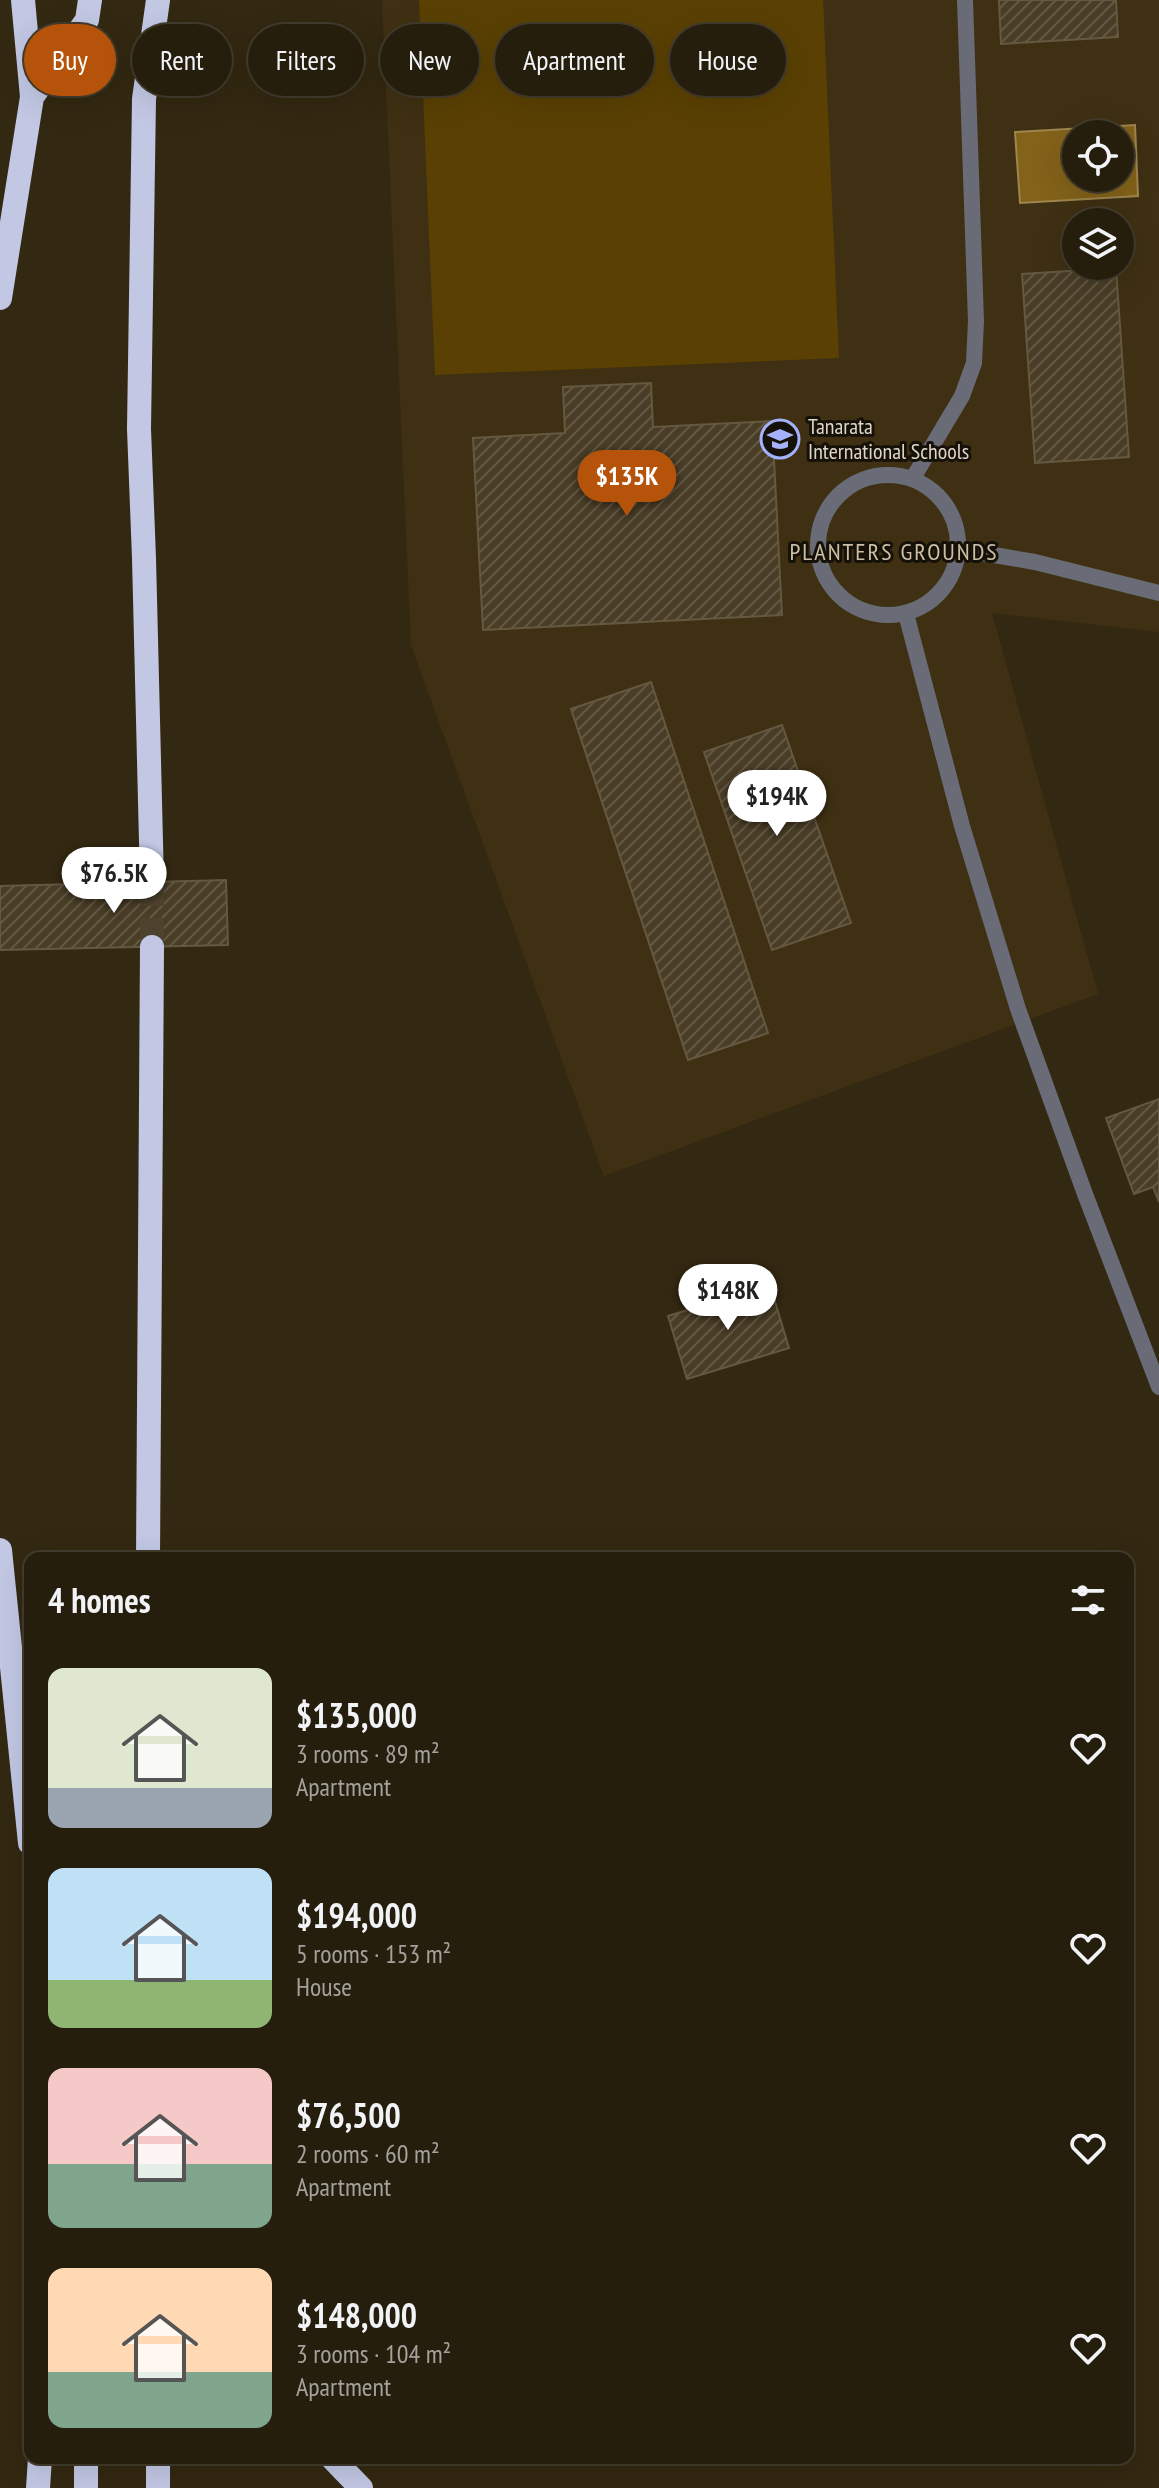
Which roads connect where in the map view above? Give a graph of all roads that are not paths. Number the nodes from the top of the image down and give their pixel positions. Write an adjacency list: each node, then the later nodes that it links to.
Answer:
1 (23, 0): 5 (highway)
2 (90, 0): 5 (highway)
3 (158, 0): 11 (highway)
4 (965, 0): 7 (lane)
5 (32, 97): 6 (highway)
6 (0, 298)
7 (913, 478): 8 (lane); 10 (lane)
8 (959, 549): 9 (lane); 10 (lane)
9 (1159, 593)
10 (906, 614): 13 (lane)
11 (152, 882)
12 (152, 947): 15 (highway)
13 (1159, 1387)
14 (0, 1550): 16 (highway)
15 (148, 1552)
16 (24, 1784)
17 (40, 2464): 21 (highway)
18 (86, 2464): 22 (highway)
19 (158, 2464): 23 (highway)
20 (338, 2464): 24 (highway)
21 (38, 2488)
22 (86, 2488)
23 (158, 2488)
24 (361, 2488)

